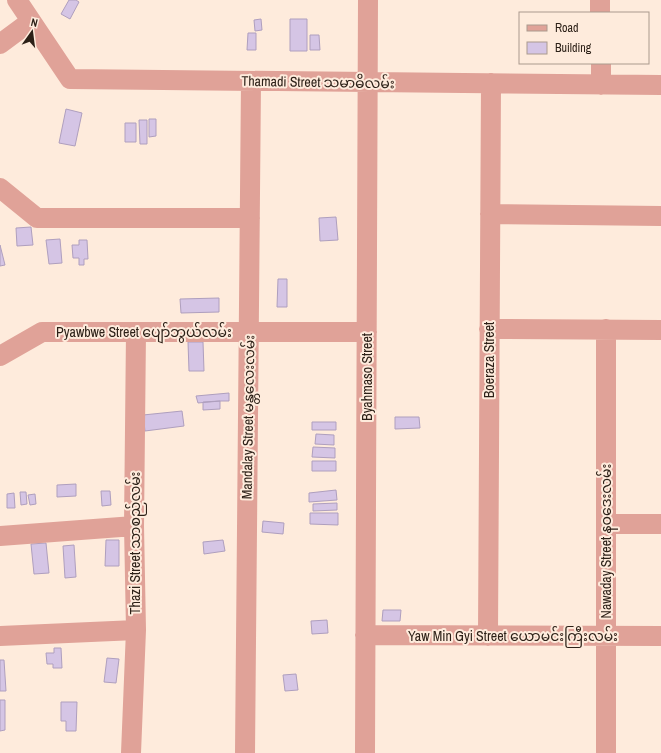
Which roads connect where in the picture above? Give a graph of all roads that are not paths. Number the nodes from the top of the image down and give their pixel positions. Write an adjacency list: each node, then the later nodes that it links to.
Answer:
1 (17, 0): 5 (street, Thamadi Street သမာဓိလမ်း)
2 (368, 0): 9 (street, Byahmaso Street)
3 (600, 0): 4 (street)
4 (600, 12)
5 (31, 22): 6 (street); 8 (street, Thamadi Street သမာဓိလမ်း)
6 (0, 44)
7 (601, 64): 11 (street)
8 (252, 81): 9 (street, Thamadi Street သမာဓိလမ်း); 16 (street, Mandalay Street မန္တလေးလမ်း)
9 (368, 82): 10 (street, Thamadi Street သမာဓိလမ်း); 22 (street, Byahmaso Street)
10 (490, 83): 11 (street, Thamadi Street သမာဓိလမ်း); 14 (street, Boeraza Street)
11 (601, 84): 12 (street, Thamadi Street သမာဓိလမ်း)
12 (661, 85)
13 (4, 199): 16 (street)
14 (490, 214): 15 (street); 17 (street, Boeraza Street)
15 (661, 216)
16 (250, 218): 21 (street, Mandalay Street မန္တလေးလမ်း)
17 (489, 329): 18 (street); 31 (street, Boeraza Street)
18 (606, 329): 19 (street); 24 (street, Nawaday Street နဝဒေးလမ်း)
19 (661, 330)
20 (136, 332): 21 (street, Pyawbwe Street ပျော်ဘွယ်လမ်း); 23 (street, Pyawbwe Street ပျော်ဘွယ်လမ်း); 26 (street, Thazi Street သာစည်လမ်း)
21 (249, 332): 22 (street, Pyawbwe Street ပျော်ဘွယ်လမ်း); 35 (street, Mandalay Street မန္တလေးလမ်း)
22 (367, 332): 29 (street, Byahmaso Street)
23 (0, 356)
24 (606, 524): 25 (street); 32 (street, Nawaday Street နဝဒေးလမ်း)
25 (661, 524)
26 (134, 526): 27 (street); 28 (street, Thazi Street သာစည်လမ်း)
27 (0, 536)
28 (136, 630): 30 (street); 34 (street, Thazi Street သာစည်လမ်း)
29 (366, 635): 31 (street, Yaw Min Gyi Street ယောမင်းကြီးလမ်း); 36 (street, Byahmaso Street)
30 (0, 636)
31 (488, 636): 32 (street, Yaw Min Gyi Street ယောမင်းကြီးလမ်း)
32 (606, 636): 33 (street, Yaw Min Gyi Street ယောမင်းကြီးလမ်း); 37 (street, Nawaday Street နဝဒေးလမ်း)
33 (661, 636)
34 (131, 753)
35 (245, 753)
36 (365, 753)
37 (606, 753)

